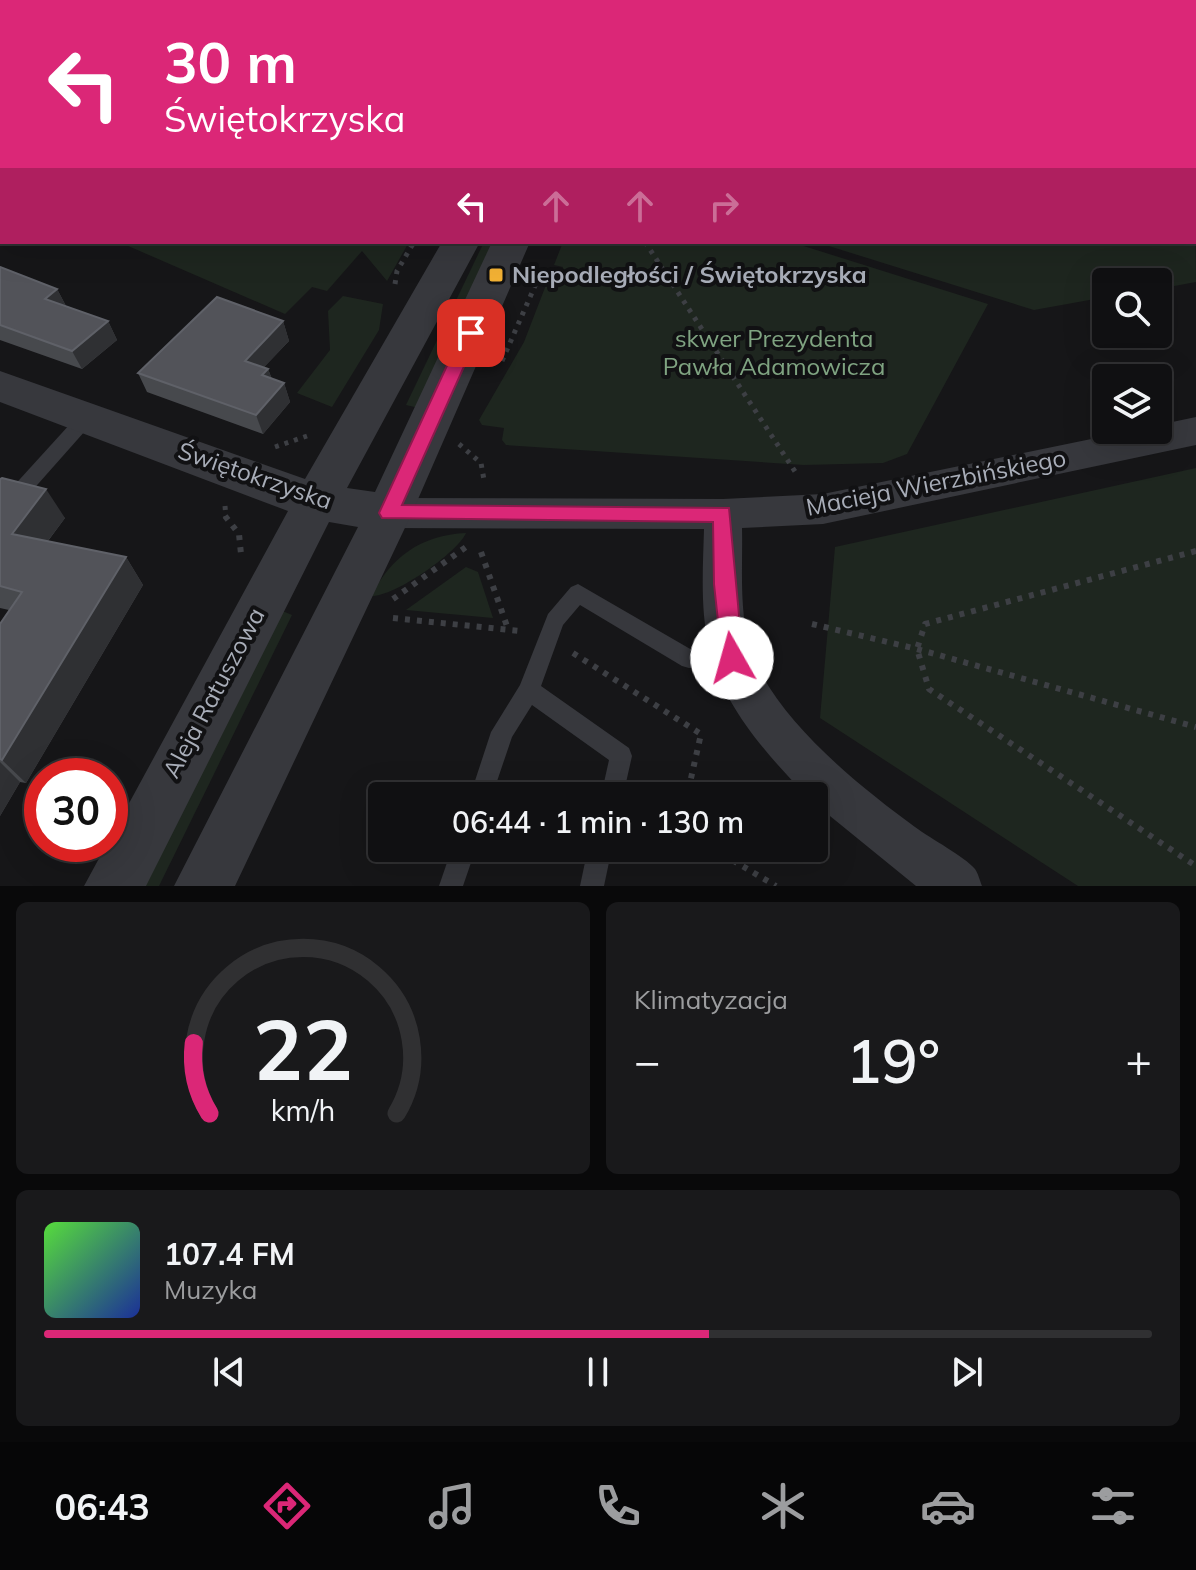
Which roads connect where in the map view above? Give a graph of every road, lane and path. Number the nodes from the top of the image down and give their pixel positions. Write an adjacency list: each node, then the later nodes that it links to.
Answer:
1 (413, 244): 5 (path)
2 (460, 244): 10 (street, Aleja Ratuszowa)
3 (510, 244): 11 (street)
4 (646, 244): 9 (path)
5 (397, 291)
6 (0, 386): 7 (street, Świętokrzyska)
7 (87, 417): 10 (street, Świętokrzyska); 12 (lane)
8 (1196, 431): 13 (street, Macieja Wierzbińskiego)
9 (796, 473)
10 (316, 502): 11 (street, Świętokrzyska); 31 (street, Aleja Ratuszowa)
11 (389, 513): 13 (street, Świętokrzyska); 32 (street)
12 (0, 514)
13 (723, 514): 21 (street)
14 (1196, 551): 20 (path)
15 (481, 552): 18 (path)
16 (393, 618): 18 (path)
17 (812, 624): 20 (path)
18 (508, 629): 19 (path)
19 (548, 637): 21 (lane); 22 (lane); 26 (path)
20 (917, 649): 23 (path); 30 (path)
21 (732, 658): 36 (street)
22 (529, 690): 24 (lane); 25 (lane)
23 (1196, 727)
24 (486, 782)
25 (615, 782)
26 (690, 782)
27 (459, 862): 33 (lane)
28 (597, 862): 34 (lane)
29 (736, 862): 35 (path)
30 (1196, 866)
31 (114, 886)
32 (204, 886)
33 (451, 886)
34 (592, 886)
35 (776, 886)
36 (958, 886)

